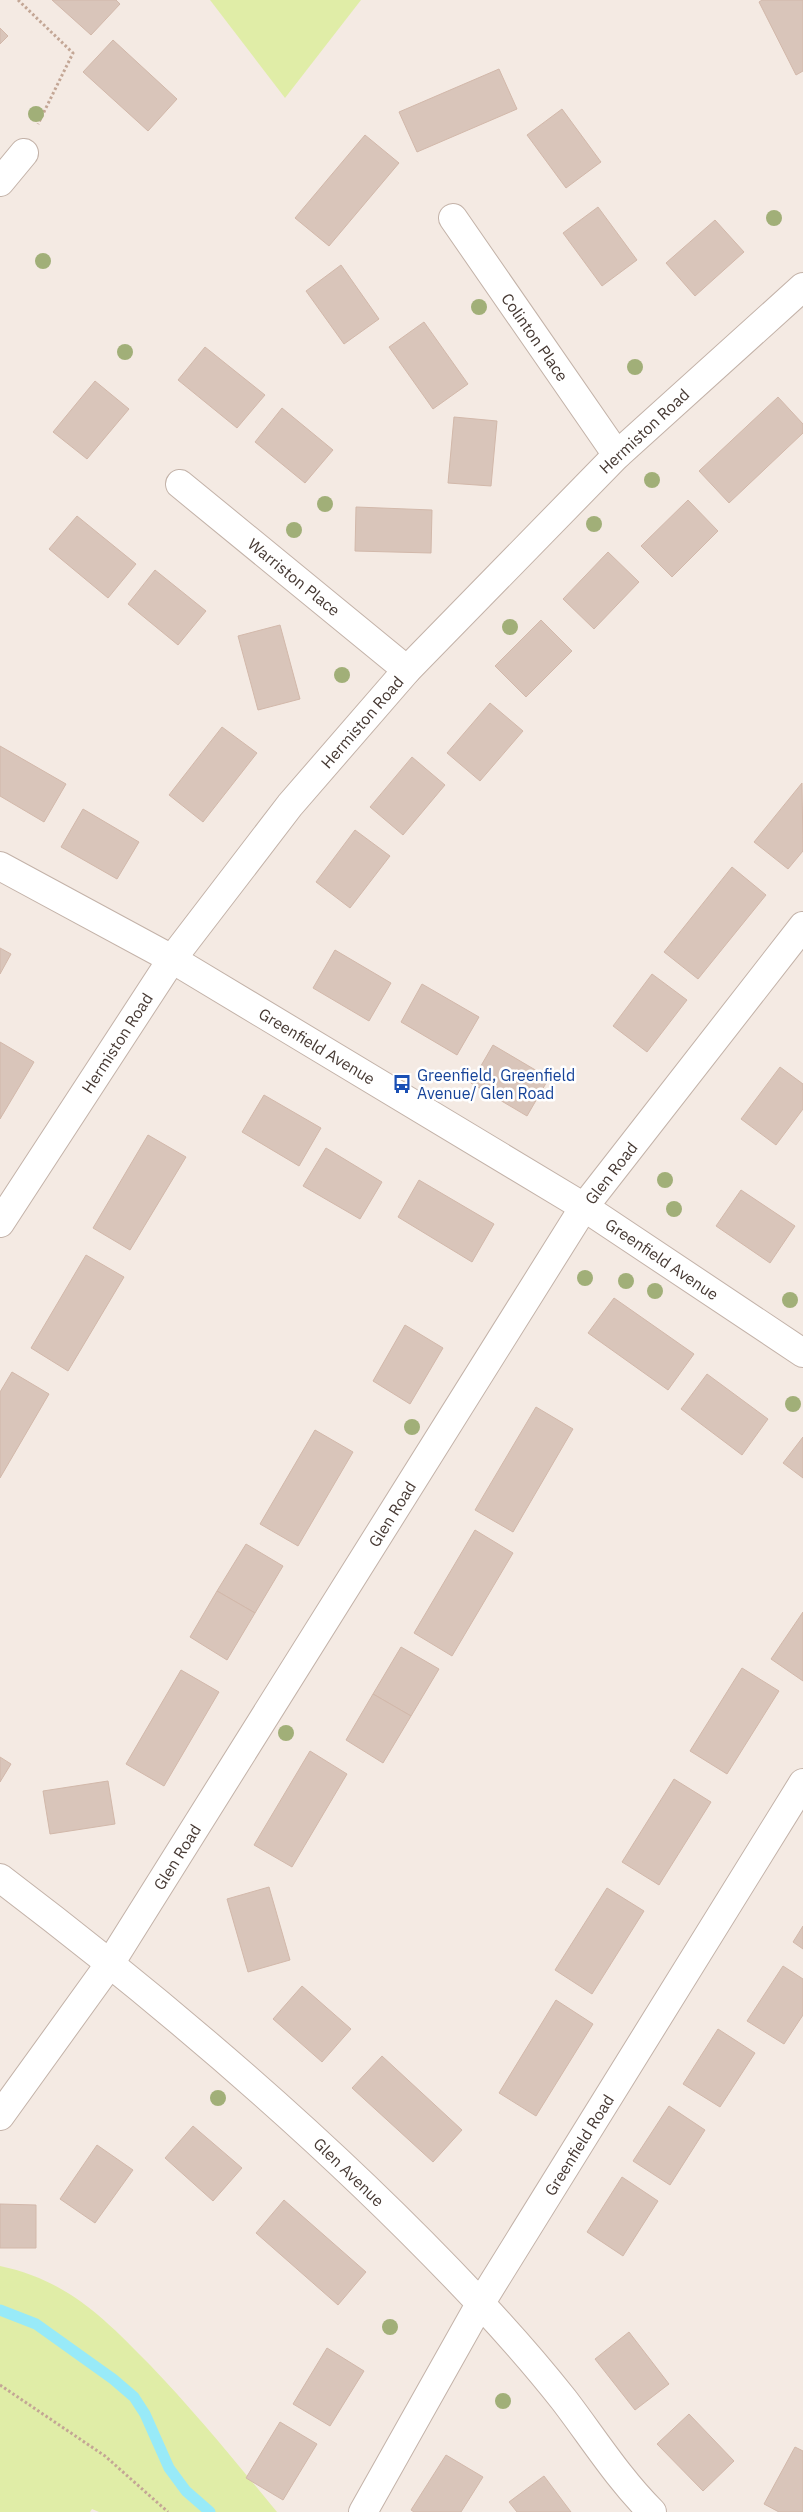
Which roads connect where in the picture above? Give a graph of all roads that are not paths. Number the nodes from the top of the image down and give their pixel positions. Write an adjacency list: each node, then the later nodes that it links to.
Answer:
1 (24, 153): 2 (street)
2 (0, 182)
3 (453, 218): 5 (street, Colinton Place)
4 (803, 287): 5 (street, Hermiston Road)
5 (617, 455): 7 (street, Hermiston Road)
6 (180, 484): 7 (street, Warriston Place)
7 (407, 670): 10 (street, Hermiston Road)
8 (0, 866): 10 (street, Greenfield Avenue)
9 (803, 926): 11 (street, Glen Road)
10 (172, 959): 11 (street, Greenfield Avenue); 12 (street, Hermiston Road)
11 (584, 1207): 13 (street, Greenfield Avenue); 16 (street, Glen Road)
12 (0, 1223)
13 (803, 1353)
14 (803, 1783): 18 (street, Greenfield Road)
15 (0, 1878): 16 (street, Glen Avenue)
16 (111, 1962): 17 (street, Glen Road); 18 (street, Glen Avenue)
17 (0, 2116)
18 (480, 2304): 19 (street, Greenfield Road); 20 (street, Glen Avenue)
19 (363, 2512)
20 (652, 2512)

